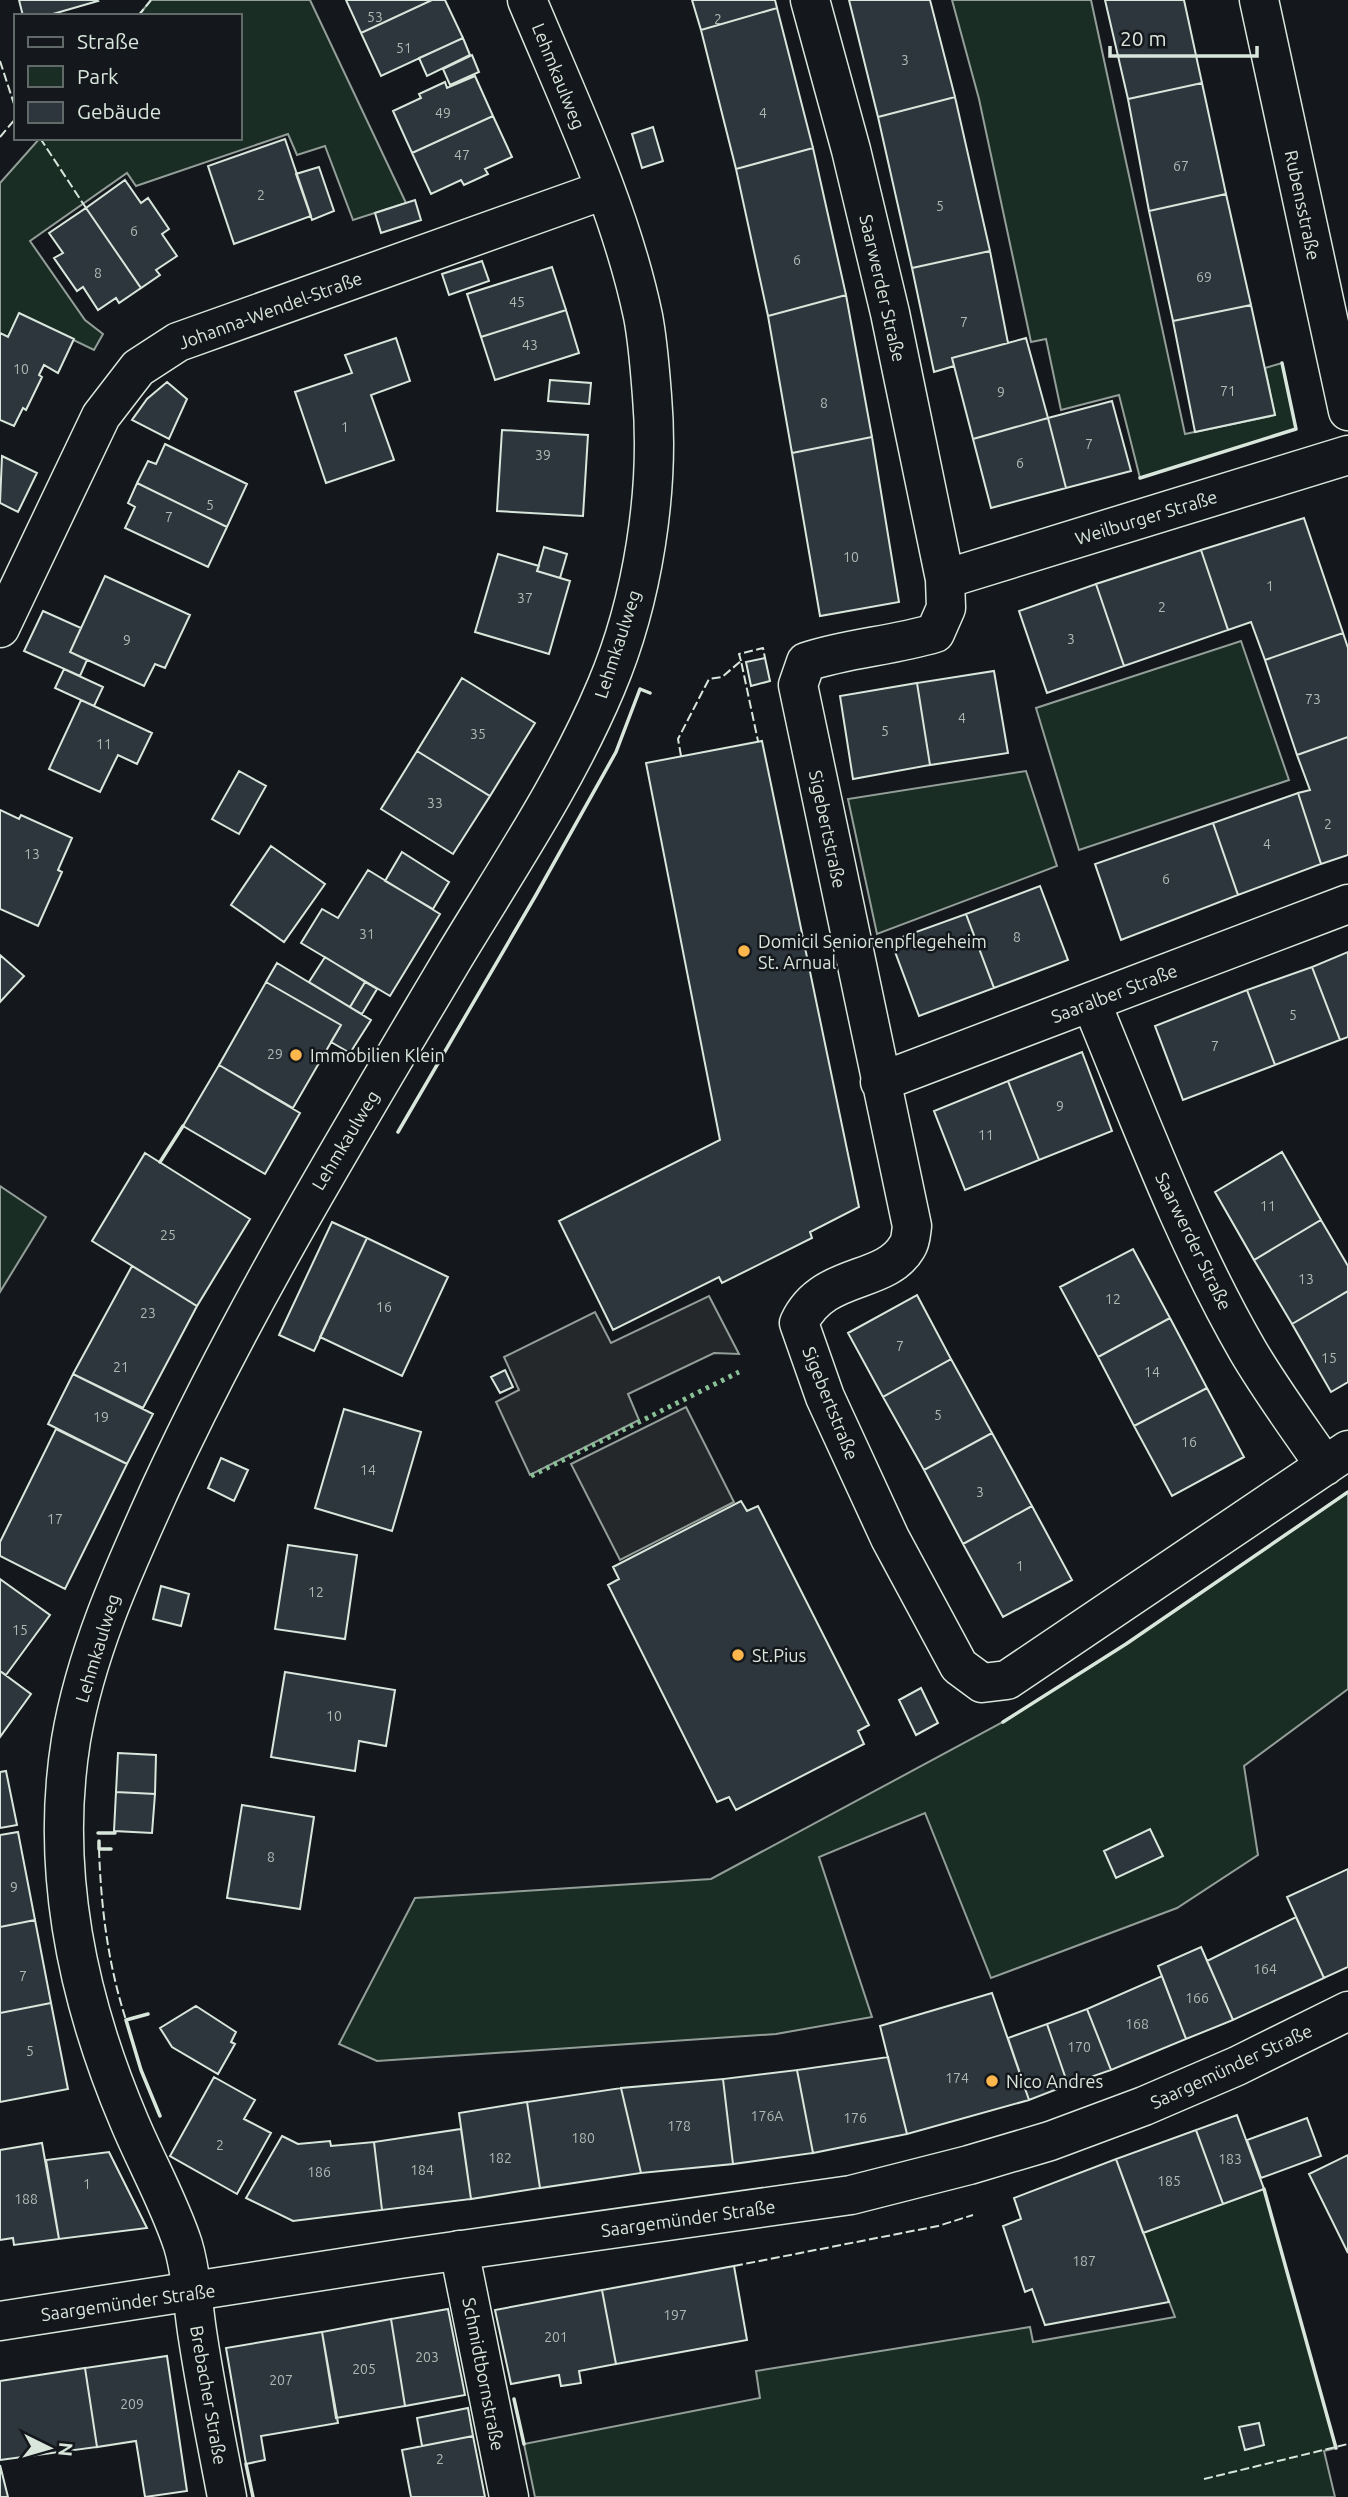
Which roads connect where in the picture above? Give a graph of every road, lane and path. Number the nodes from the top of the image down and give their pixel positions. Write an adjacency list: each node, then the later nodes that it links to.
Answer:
1 (527, 0): 4 (street, Lehmkaulweg)
2 (810, 0): 7 (street, Saarwerder Straße)
3 (1259, 0): 5 (street, Rubensstraße)
4 (604, 190): 8 (street, Johanna-Wendel-Straße); 15 (street, Lehmkaulweg)
5 (1348, 411)
6 (1348, 455): 7 (street, Weilburger Straße)
7 (945, 579): 11 (street, Sigebertstraße)
8 (0, 628)
9 (1348, 904): 10 (street, Saaralber Straße)
10 (1091, 1002): 11 (street, Saaralber Straße); 12 (street, Saarwerder Straße)
11 (880, 1082): 12 (street, Sigebertstraße)
12 (1337, 1458)
13 (1348, 2011): 14 (street, Saargemünder Straße)
14 (459, 2250): 15 (street, Saargemünder Straße); 18 (street, Schmidtbornstraße)
15 (191, 2293): 16 (street, Saargemünder Straße); 17 (street, Brebacher Straße)
16 (0, 2321)
17 (227, 2497)
18 (509, 2497)

